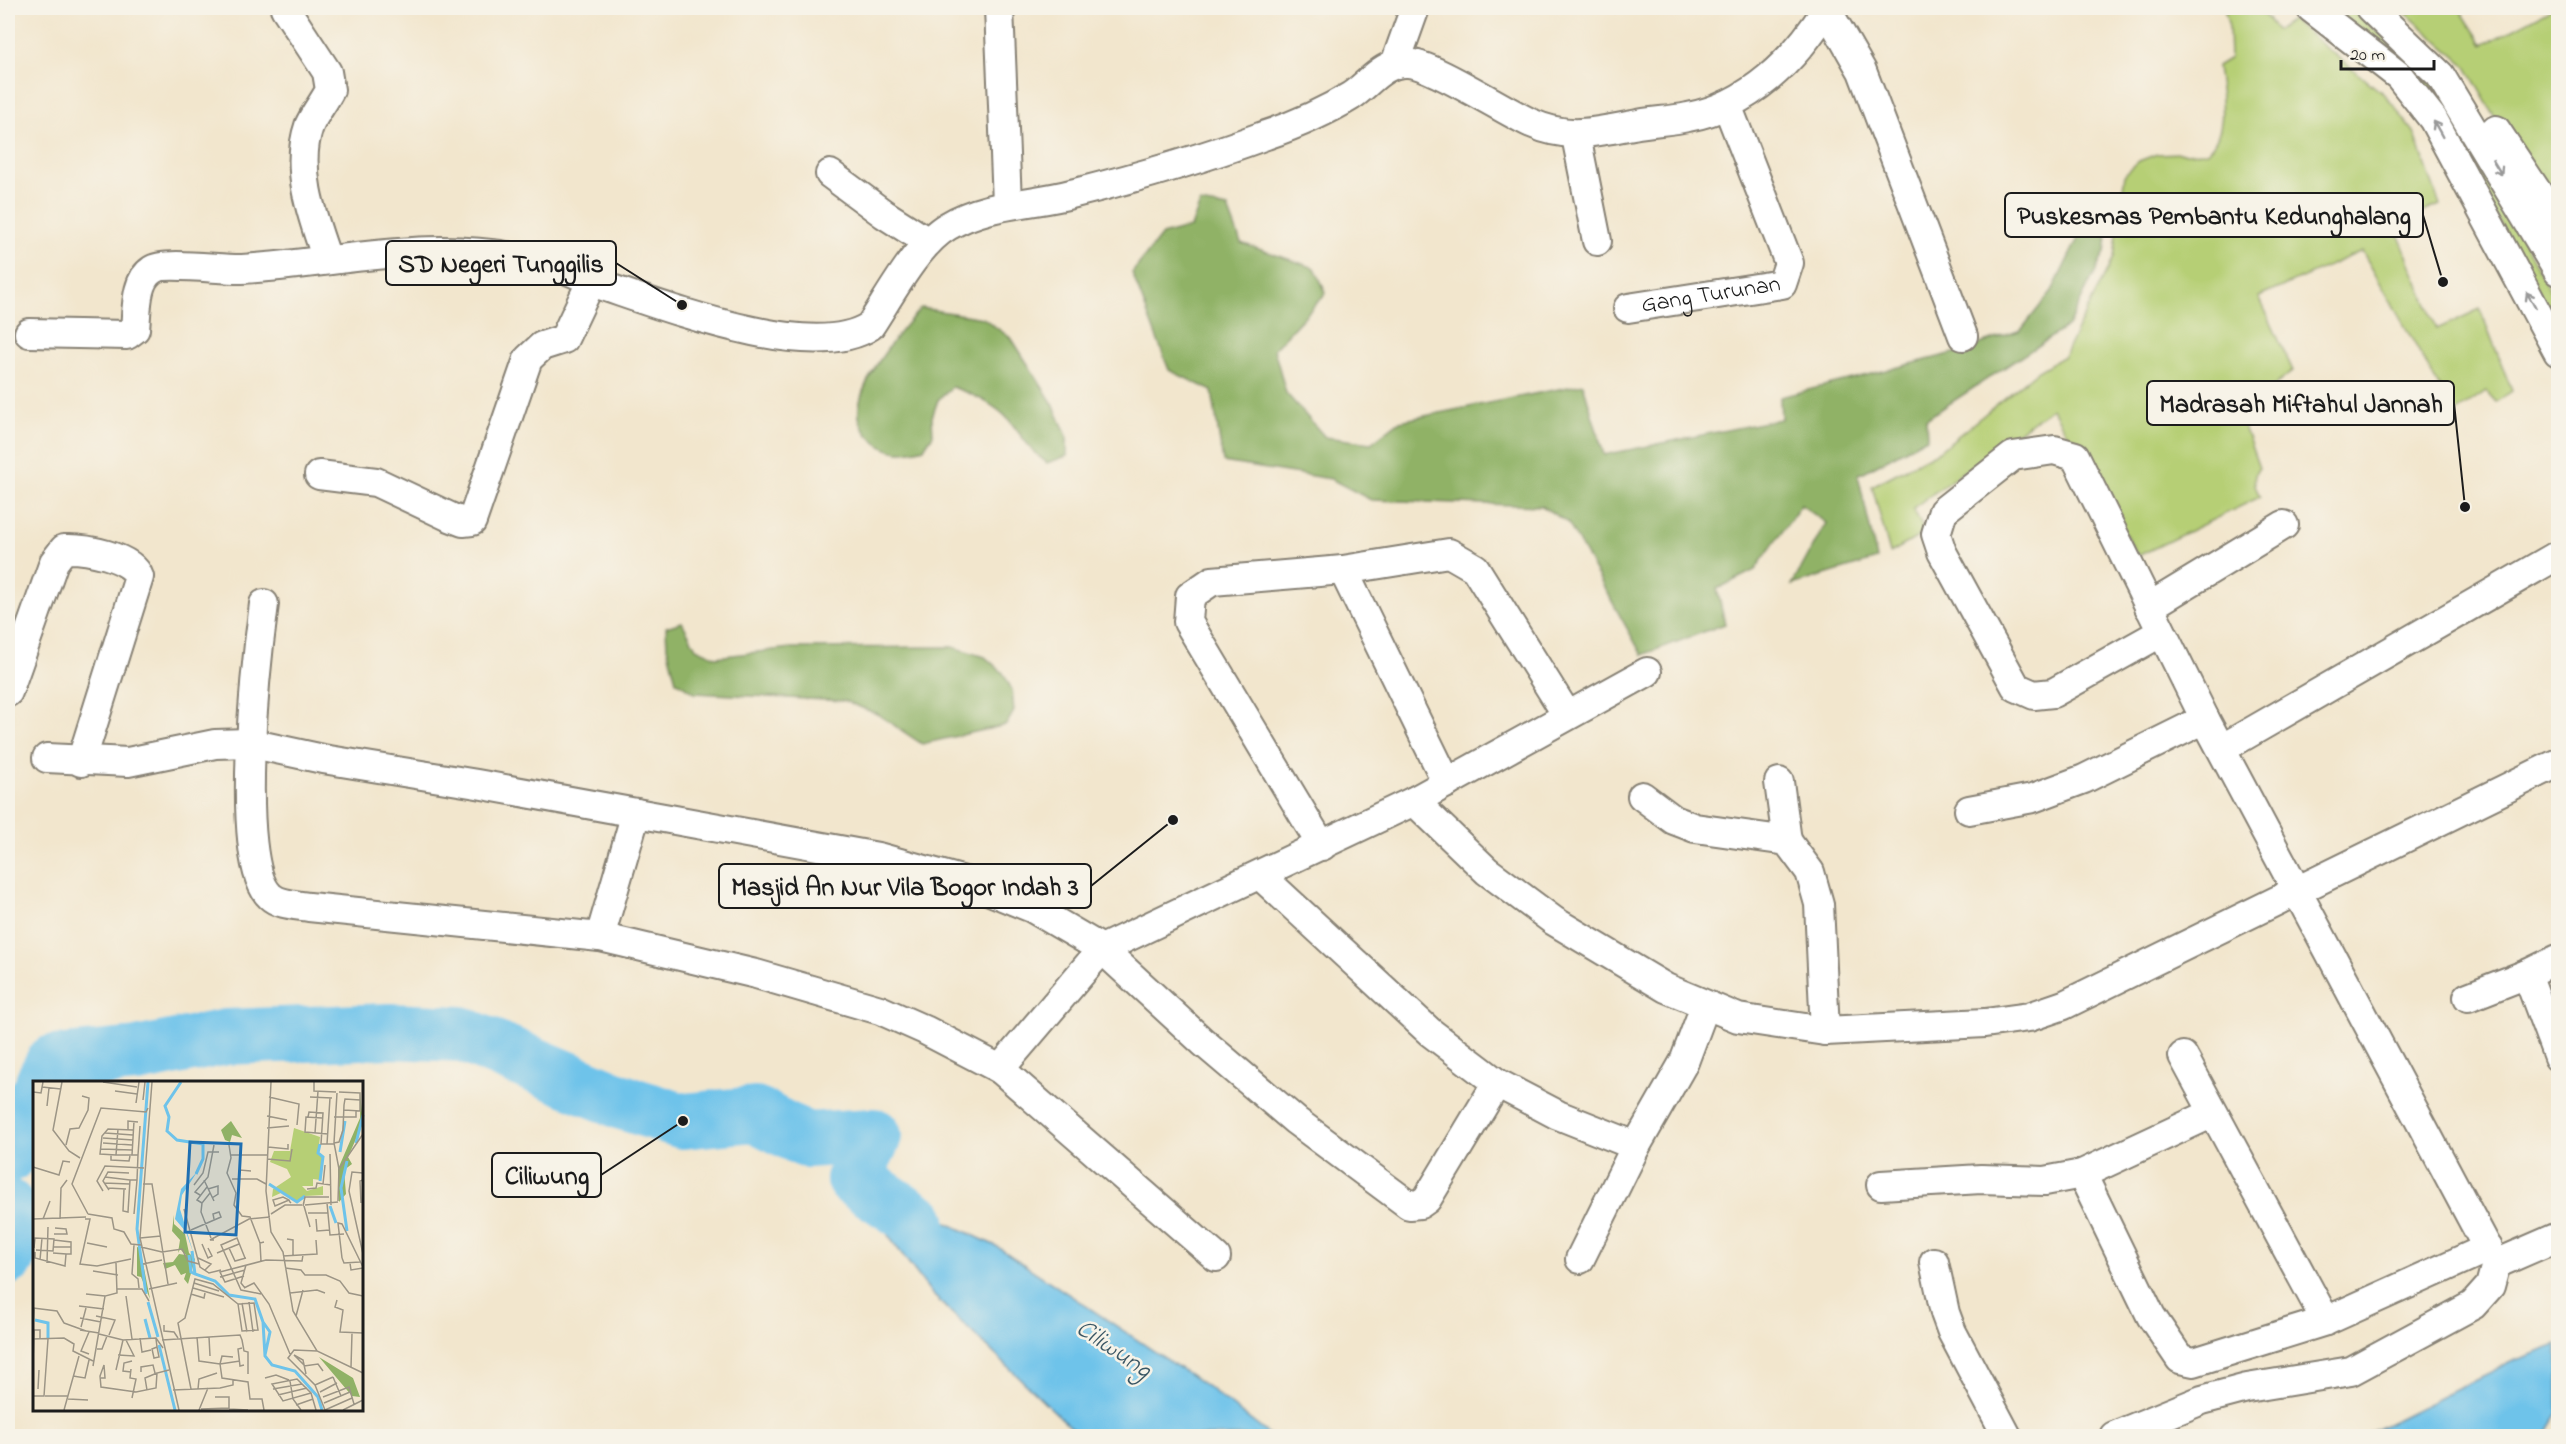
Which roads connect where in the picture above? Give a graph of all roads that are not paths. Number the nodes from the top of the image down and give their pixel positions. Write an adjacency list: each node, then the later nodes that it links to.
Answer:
1 (285, 8): 16 (street)
2 (999, 8): 12 (street)
3 (1415, 8): 7 (street)
4 (1827, 8): 9 (street); 21 (street)
5 (2311, 8): 22 (street, one-way to 5)
6 (2370, 8): 8 (street)
7 (1395, 64): 10 (street); 12 (street)
8 (2461, 104): 13 (street); 17 (street, one-way to 17)
9 (1727, 105): 10 (street); 19 (street, Gang Turunan)
10 (1576, 136): 14 (street)
11 (830, 174): 15 (street)
12 (1007, 203): 15 (street)
13 (2559, 223)
14 (1597, 241)
15 (928, 242): 18 (street)
16 (327, 259): 18 (street); 20 (street)
17 (2559, 270)
18 (591, 282): 23 (street)
19 (1628, 308)
20 (29, 333)
21 (1964, 336)
22 (2559, 352)
23 (319, 475)
24 (2284, 525): 28 (street)
25 (2559, 555): 34 (street)
26 (1343, 570): 31 (street); 39 (street); 45 (street)
27 (264, 604): 33 (street)
28 (2156, 619): 28 (street); 32 (street)
29 (1647, 672): 31 (street)
30 (8, 692): 36 (street)
31 (1568, 715): 39 (street)
32 (2205, 719): 34 (street); 42 (street)
33 (249, 743): 36 (street); 43 (street); 48 (street)
34 (2223, 748): 47 (street)
35 (47, 758): 36 (street)
36 (81, 762)
37 (2559, 763): 47 (street)
38 (1779, 782): 44 (street)
39 (1447, 783): 41 (street)
40 (1642, 796): 44 (street)
41 (1414, 801): 45 (street); 53 (street)
42 (1969, 810)
43 (636, 813): 48 (street); 49 (street)
44 (1787, 841): 54 (street)
45 (1322, 846): 46 (street)
46 (1261, 876): 49 (street); 58 (street)
47 (2298, 890): 54 (street); 64 (street)
48 (600, 937): 57 (street)
49 (1102, 949): 57 (street); 58 (street)
50 (2559, 959): 51 (street)
51 (2527, 974): 52 (street); 56 (street)
52 (2468, 997)
53 (1705, 1006): 54 (street); 60 (street)
54 (1825, 1031)
55 (2183, 1056): 59 (street)
56 (2559, 1057)
57 (1000, 1069): 65 (street)
58 (1497, 1083): 60 (street)
59 (2213, 1113): 61 (street); 68 (street)
60 (1636, 1146): 66 (street)
61 (2082, 1174): 62 (street); 68 (street)
62 (1881, 1185)
63 (2559, 1238): 64 (street)
64 (2492, 1256): 68 (street); 70 (street)
65 (1216, 1257)
66 (1580, 1259)
67 (1935, 1262): 69 (street)
68 (2326, 1321)
69 (2007, 1437)
70 (2114, 1437)

